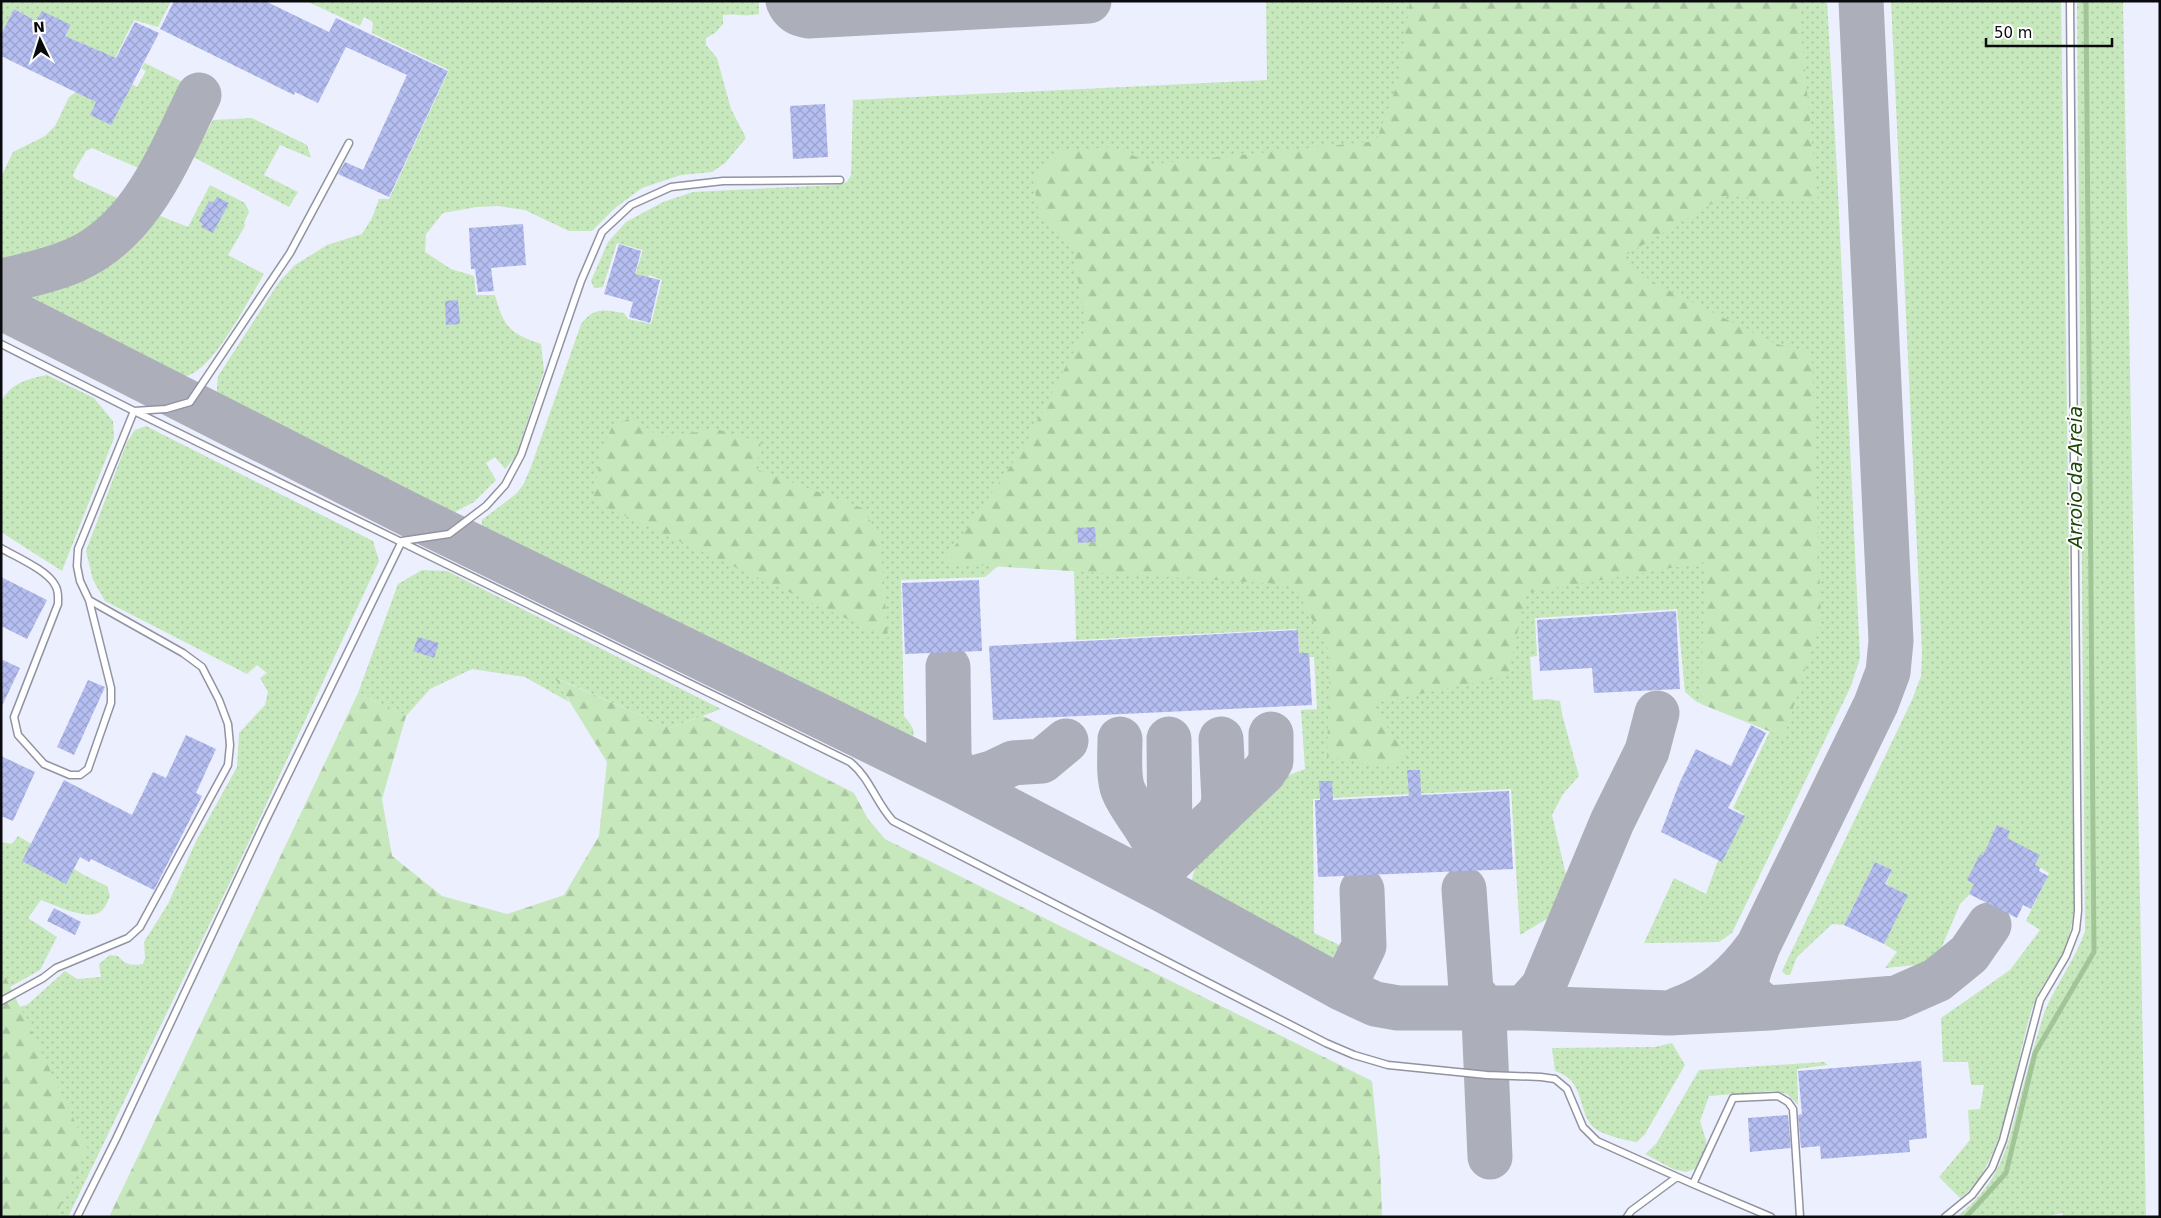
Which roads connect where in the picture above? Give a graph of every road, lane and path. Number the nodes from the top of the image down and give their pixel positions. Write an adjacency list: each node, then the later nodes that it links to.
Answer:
1 (2070, 1): 16 (lane)
2 (349, 143): 5 (lane)
3 (840, 180): 6 (lane)
4 (1, 344): 5 (lane)
5 (134, 411): 6 (lane); 8 (lane)
6 (402, 541): 10 (lane); 12 (lane)
7 (1, 548): 8 (lane)
8 (89, 600): 9 (lane)
9 (1, 1001)
10 (1677, 1177): 11 (lane); 13 (lane)
11 (1693, 1184): 14 (lane); 15 (lane)
12 (77, 1217)
13 (1627, 1217)
14 (1771, 1217)
15 (1800, 1217)
16 (1945, 1217)

